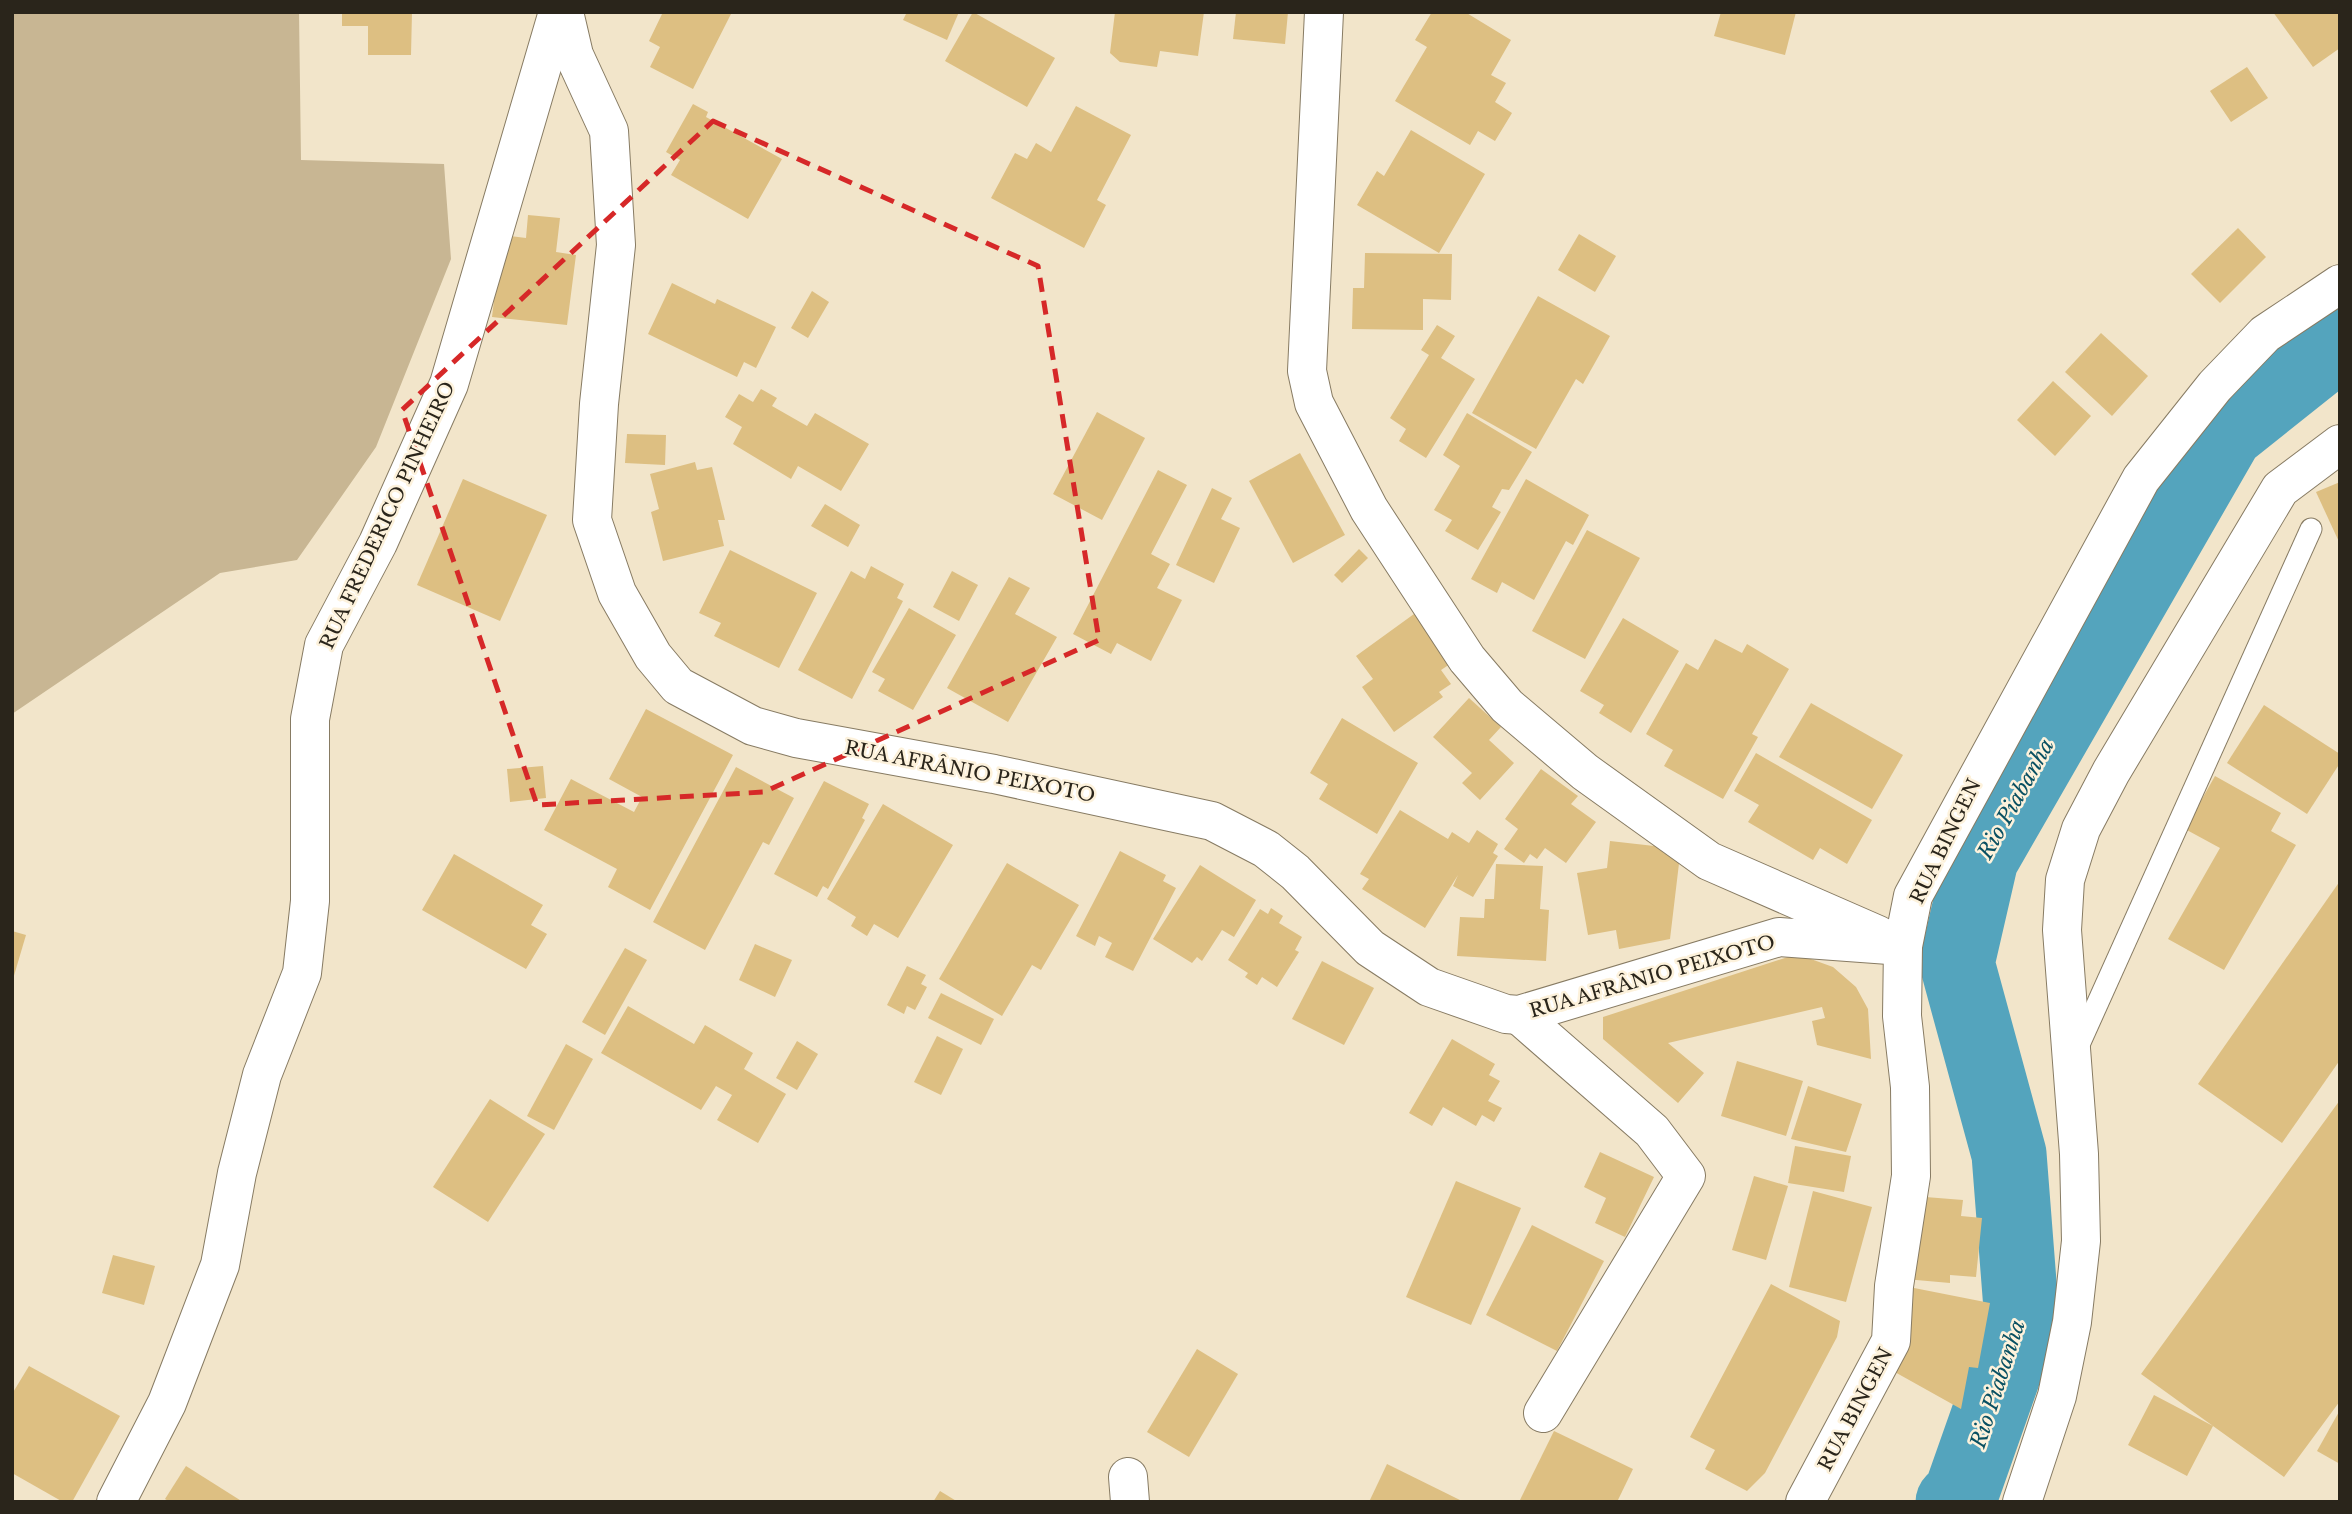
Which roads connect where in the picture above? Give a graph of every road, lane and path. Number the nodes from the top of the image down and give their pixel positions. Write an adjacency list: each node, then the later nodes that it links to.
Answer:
1 (558, 12): 11 (street, RUA FREDERICO PINHEIRO)
2 (564, 12): 8 (street, RUA AFRÂNIO PEIXOTO)
3 (1324, 12): 7 (street)
4 (2340, 284): 7 (street, RUA BINGEN)
5 (2340, 444): 9 (street)
6 (2311, 528): 9 (lane)
7 (1903, 946): 8 (street, RUA AFRÂNIO PEIXOTO); 12 (street, RUA BINGEN)
8 (1519, 1014): 10 (street)
9 (2073, 1057): 13 (street)
10 (1543, 1413)
11 (116, 1502)
12 (1805, 1502)
13 (2022, 1502)

